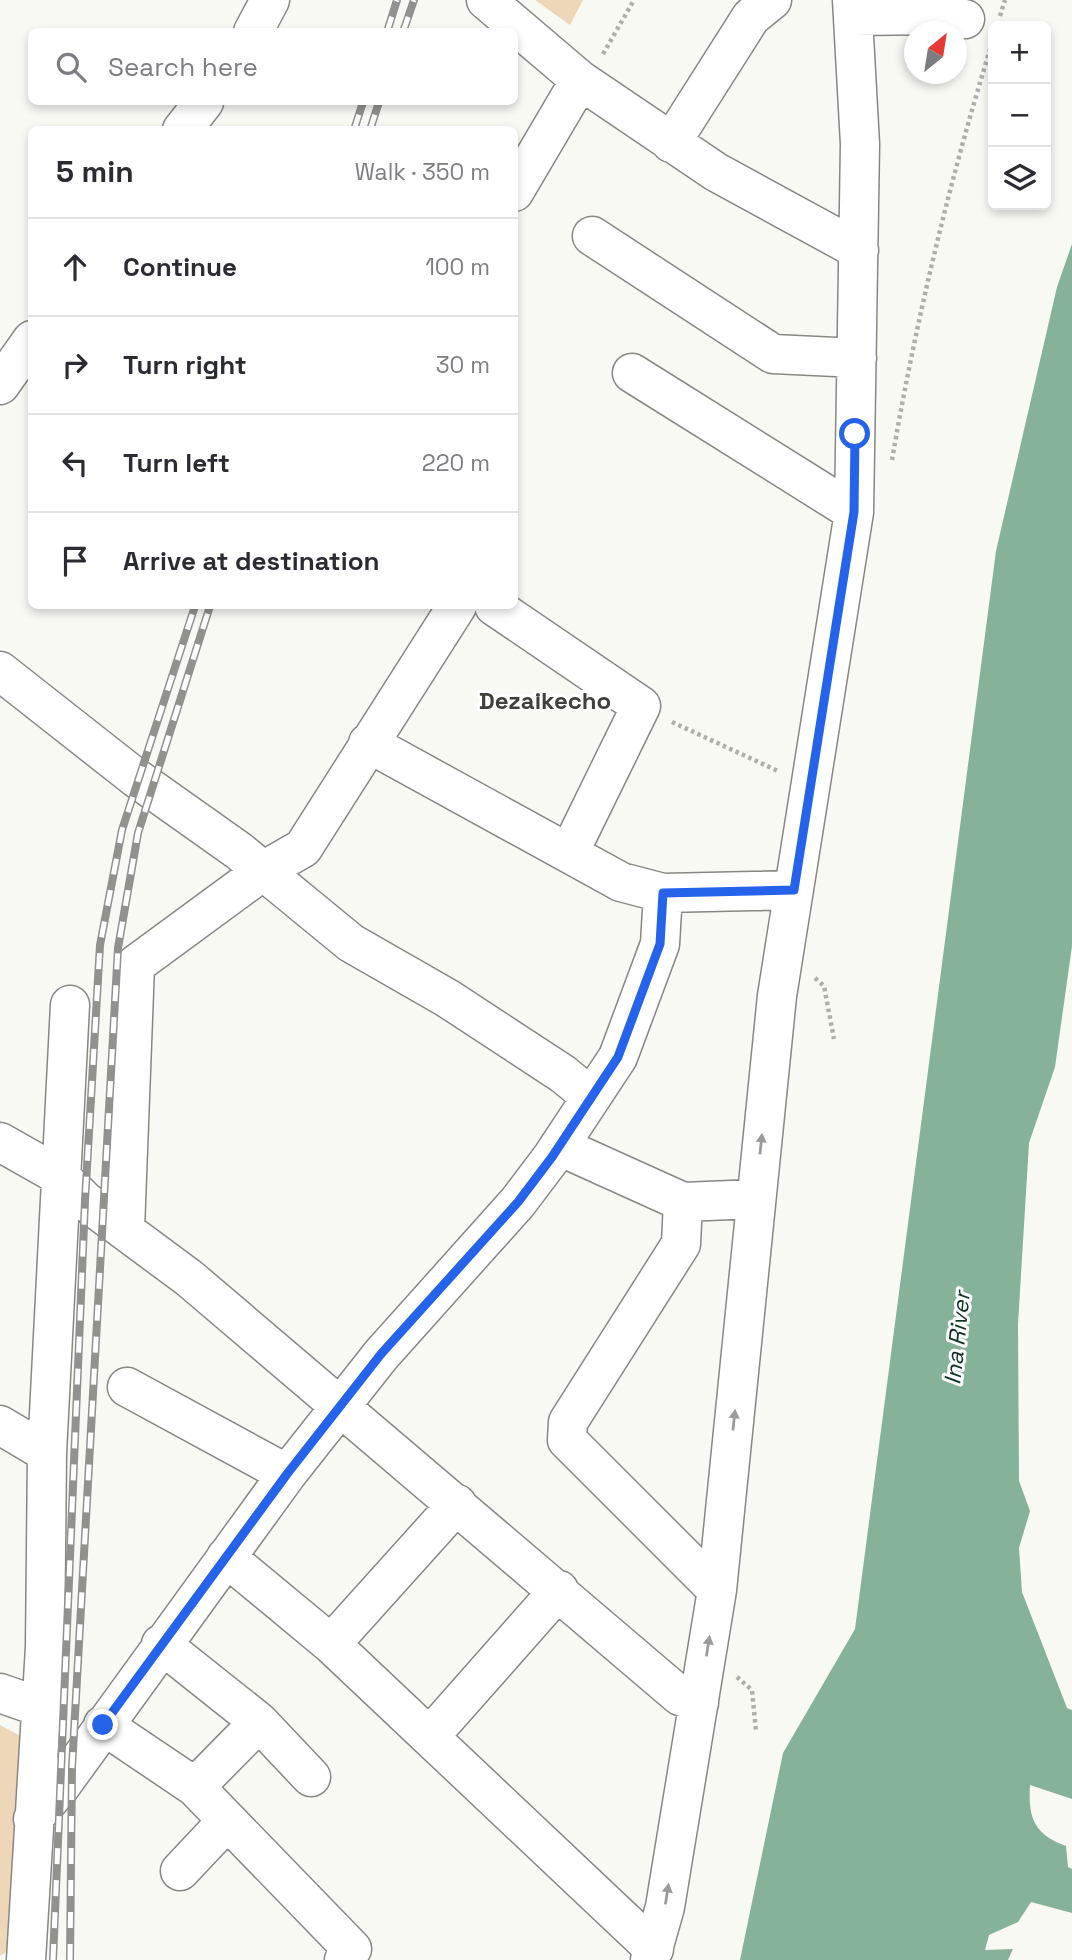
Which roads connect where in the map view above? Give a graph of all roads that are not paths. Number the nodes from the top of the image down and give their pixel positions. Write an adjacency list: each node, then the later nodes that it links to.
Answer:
1 (270, 0): 5 (street)
2 (486, 0): 7 (street)
3 (772, 0): 10 (street)
4 (853, 8): 6 (street); 13 (street)
5 (255, 28)
6 (979, 29)
7 (583, 83): 10 (street); 11 (street)
8 (202, 105): 9 (street)
9 (185, 126)
10 (671, 143): 13 (street)
11 (518, 186)
12 (592, 236): 15 (street)
13 (859, 250): 15 (street)
14 (28, 346): 17 (street)
15 (857, 358): 18 (street)
16 (632, 373): 18 (street)
17 (0, 386)
18 (854, 512): 25 (street)
19 (455, 609): 22 (street)
20 (498, 609): 23 (street)
21 (0, 671): 24 (street)
22 (368, 743): 23 (street); 24 (street)
23 (569, 853): 26 (street)
24 (263, 871): 28 (street); 34 (street)
25 (794, 890): 26 (street); 32 (street, one-way to 25)
26 (663, 893): 28 (street)
27 (70, 1005): 31 (street)
28 (591, 1097): 30 (street)
29 (0, 1142): 31 (street)
30 (559, 1146): 33 (street); 36 (street)
31 (60, 1176): 34 (street); 38 (street)
32 (755, 1199): 33 (street); 43 (street, one-way to 32)
33 (683, 1202): 43 (street)
34 (125, 1229): 36 (street)
35 (127, 1387): 39 (street)
36 (341, 1405): 39 (street); 40 (street)
37 (0, 1425): 38 (street)
38 (47, 1453): 48 (street)
39 (287, 1474): 41 (street)
40 (457, 1504): 42 (street); 45 (street)
41 (226, 1557): 44 (street); 45 (street)
42 (559, 1590): 47 (street); 51 (street)
43 (717, 1590): 47 (street, one-way to 43)
44 (161, 1644): 49 (street); 50 (street)
45 (331, 1644): 51 (street)
46 (0, 1693): 48 (street)
47 (699, 1703): 57 (street, one-way to 47)
48 (40, 1707): 54 (street)
49 (259, 1722): 52 (street); 53 (street)
50 (103, 1725): 53 (street); 54 (street)
51 (430, 1736): 57 (street)
52 (311, 1777)
53 (195, 1787): 55 (street)
54 (33, 1819): 58 (street)
55 (227, 1821): 56 (street); 59 (street)
56 (180, 1871)
57 (652, 1954)
58 (26, 1960)
59 (345, 1960)

